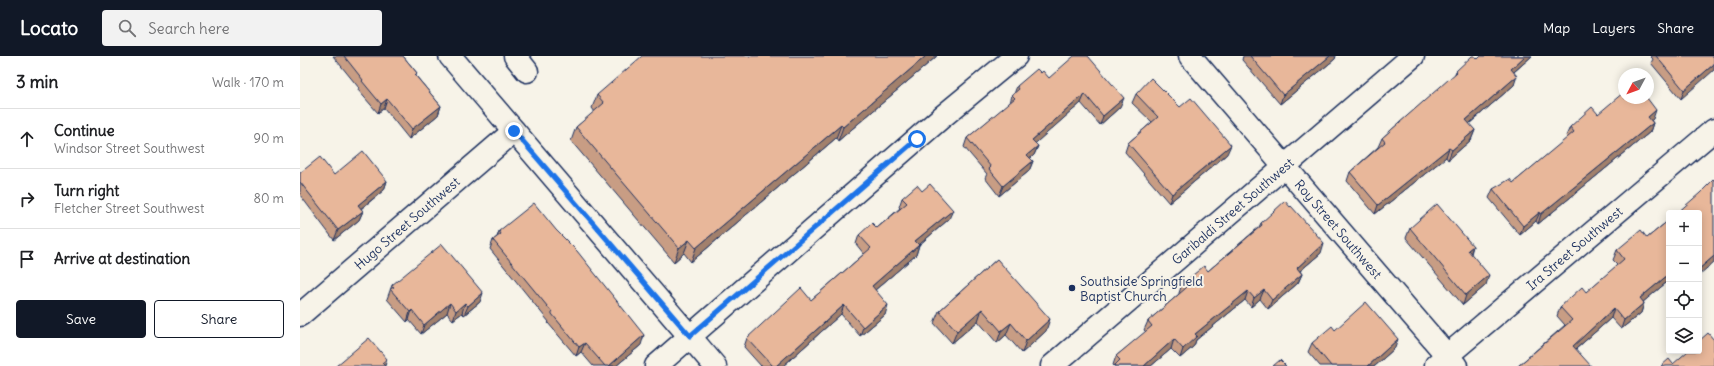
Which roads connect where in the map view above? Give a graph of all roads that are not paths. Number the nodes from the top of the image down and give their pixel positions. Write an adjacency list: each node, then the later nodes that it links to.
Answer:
1 (1016, 56): 9 (street)
2 (1190, 56): 7 (street, Roy Street Southwest)
3 (1413, 56): 7 (street, Garibaldi Street Southwest)
4 (460, 59): 6 (street)
5 (1714, 130): 10 (street, Ira Street Southwest)
6 (514, 131): 8 (street, Hugo Street Southwest); 9 (street)
7 (1284, 166): 10 (street, Roy Street Southwest); 13 (street, Garibaldi Street Southwest)
8 (300, 315)
9 (690, 336): 11 (street); 12 (street)
10 (1446, 363)
11 (656, 366)
12 (715, 366)
13 (1052, 366)

